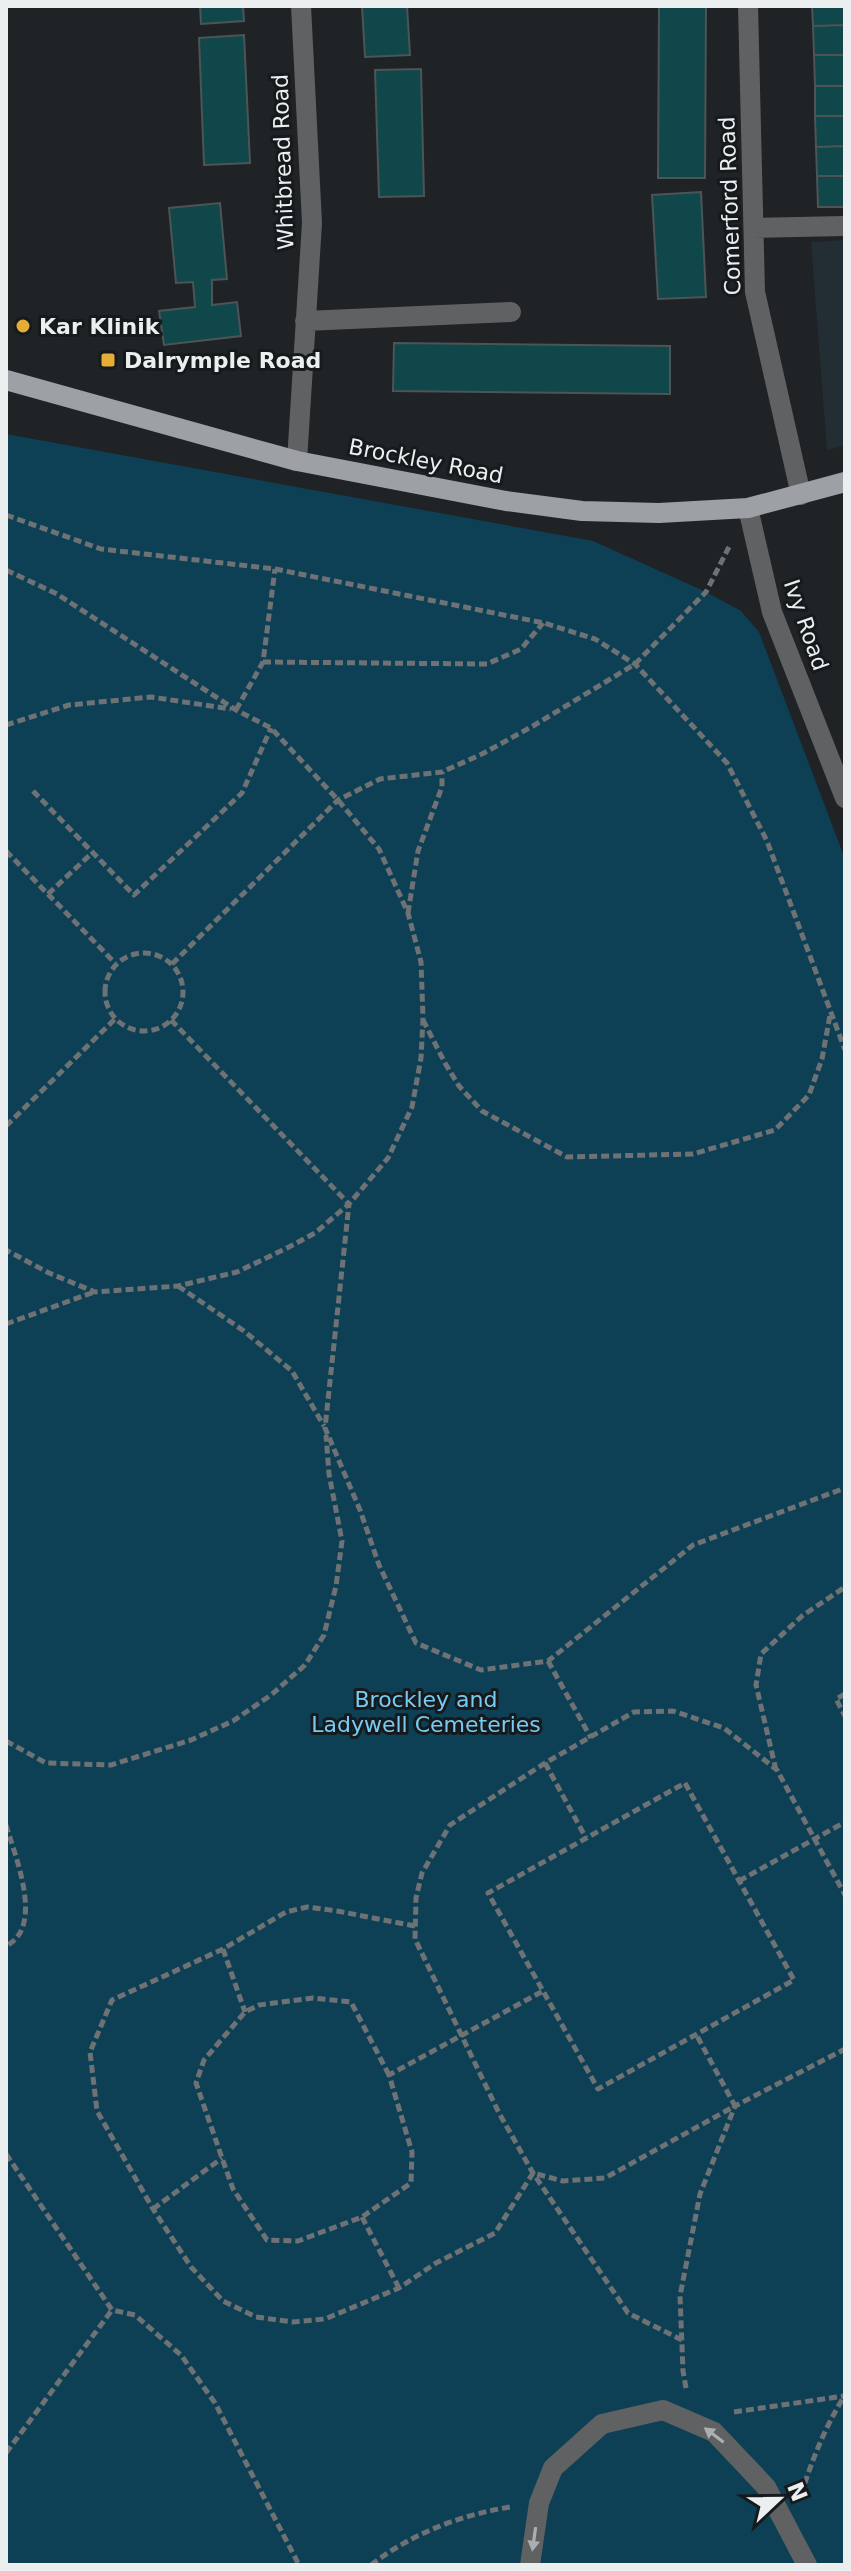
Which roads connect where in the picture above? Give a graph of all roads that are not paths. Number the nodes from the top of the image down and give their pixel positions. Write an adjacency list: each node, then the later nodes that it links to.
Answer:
1 (301, 6): 6 (street, Whitbread Road)
2 (748, 6): 4 (street, Comerford Road)
3 (845, 226): 4 (street)
4 (754, 228): 10 (street, Comerford Road)
5 (511, 312): 6 (street)
6 (305, 321): 8 (street, Whitbread Road)
7 (6, 380): 8 (main road, Brockley Road)
8 (297, 461): 11 (main road, Brockley Road)
9 (845, 482): 10 (main road, Brockley Road)
10 (801, 495): 11 (main road, Brockley Road)
11 (748, 508): 12 (street, Ivy Road)
12 (840, 769): 13 (street, Ivy Road)
13 (845, 798)
14 (530, 2565): 15 (street, one-way to 14)
15 (807, 2565)

